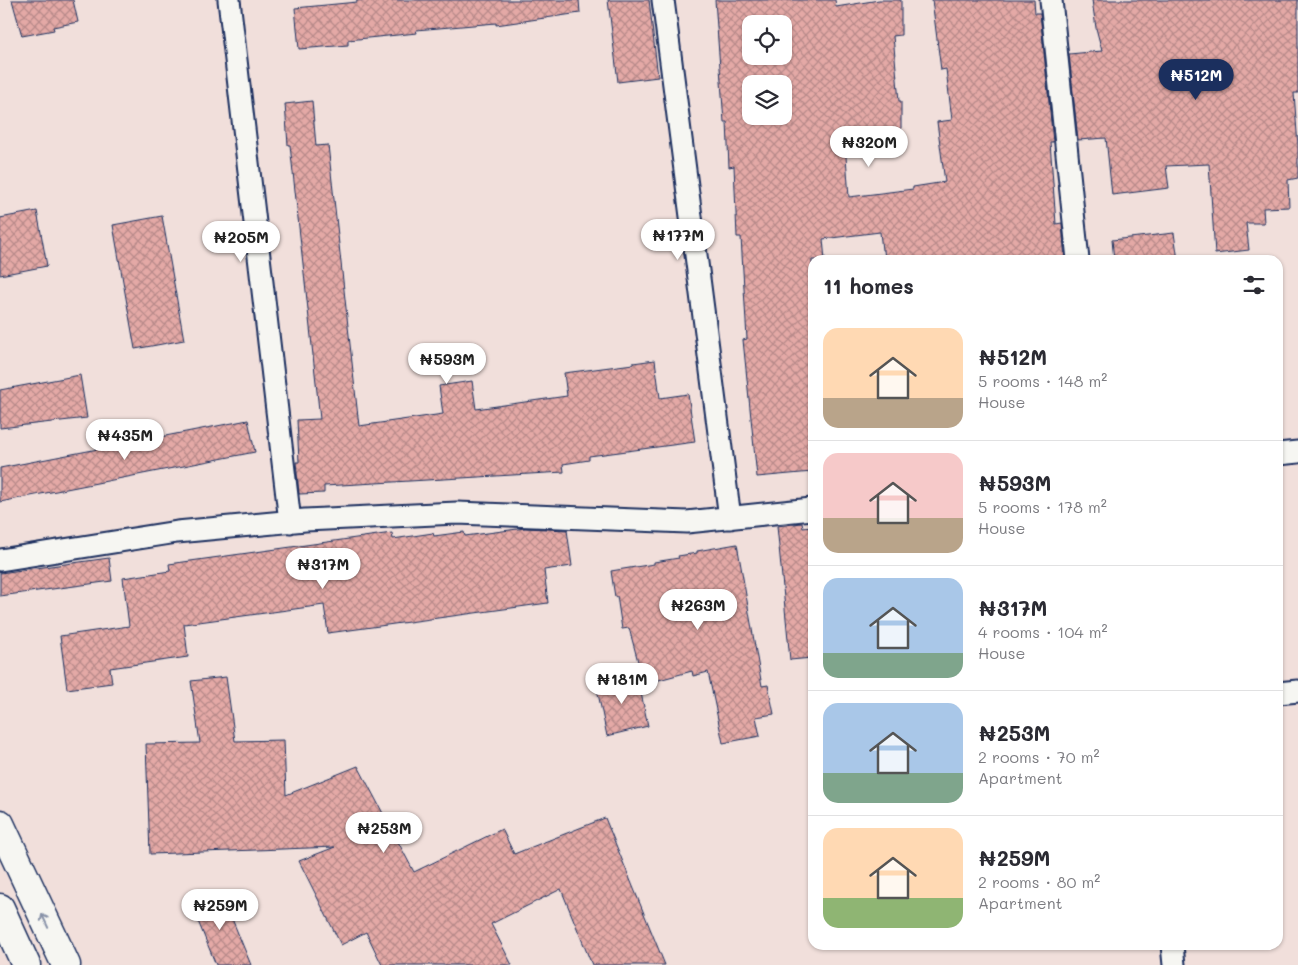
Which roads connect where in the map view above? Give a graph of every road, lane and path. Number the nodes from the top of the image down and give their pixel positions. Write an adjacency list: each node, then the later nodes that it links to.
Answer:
1 (229, 0): 9 (street)
2 (663, 0): 8 (street)
3 (1051, 0): 4 (street)
4 (1077, 255)
5 (1298, 452): 6 (street)
6 (1283, 454)
7 (808, 509): 8 (street)
8 (730, 518): 9 (street)
9 (290, 522): 10 (street)
10 (0, 560)
11 (1298, 691): 12 (street)
12 (1283, 693)
13 (0, 824): 17 (main road, one-way to 13)
14 (0, 908): 16 (main road)
15 (1172, 950): 18 (street)
16 (26, 965)
17 (66, 965)
18 (1174, 965)

